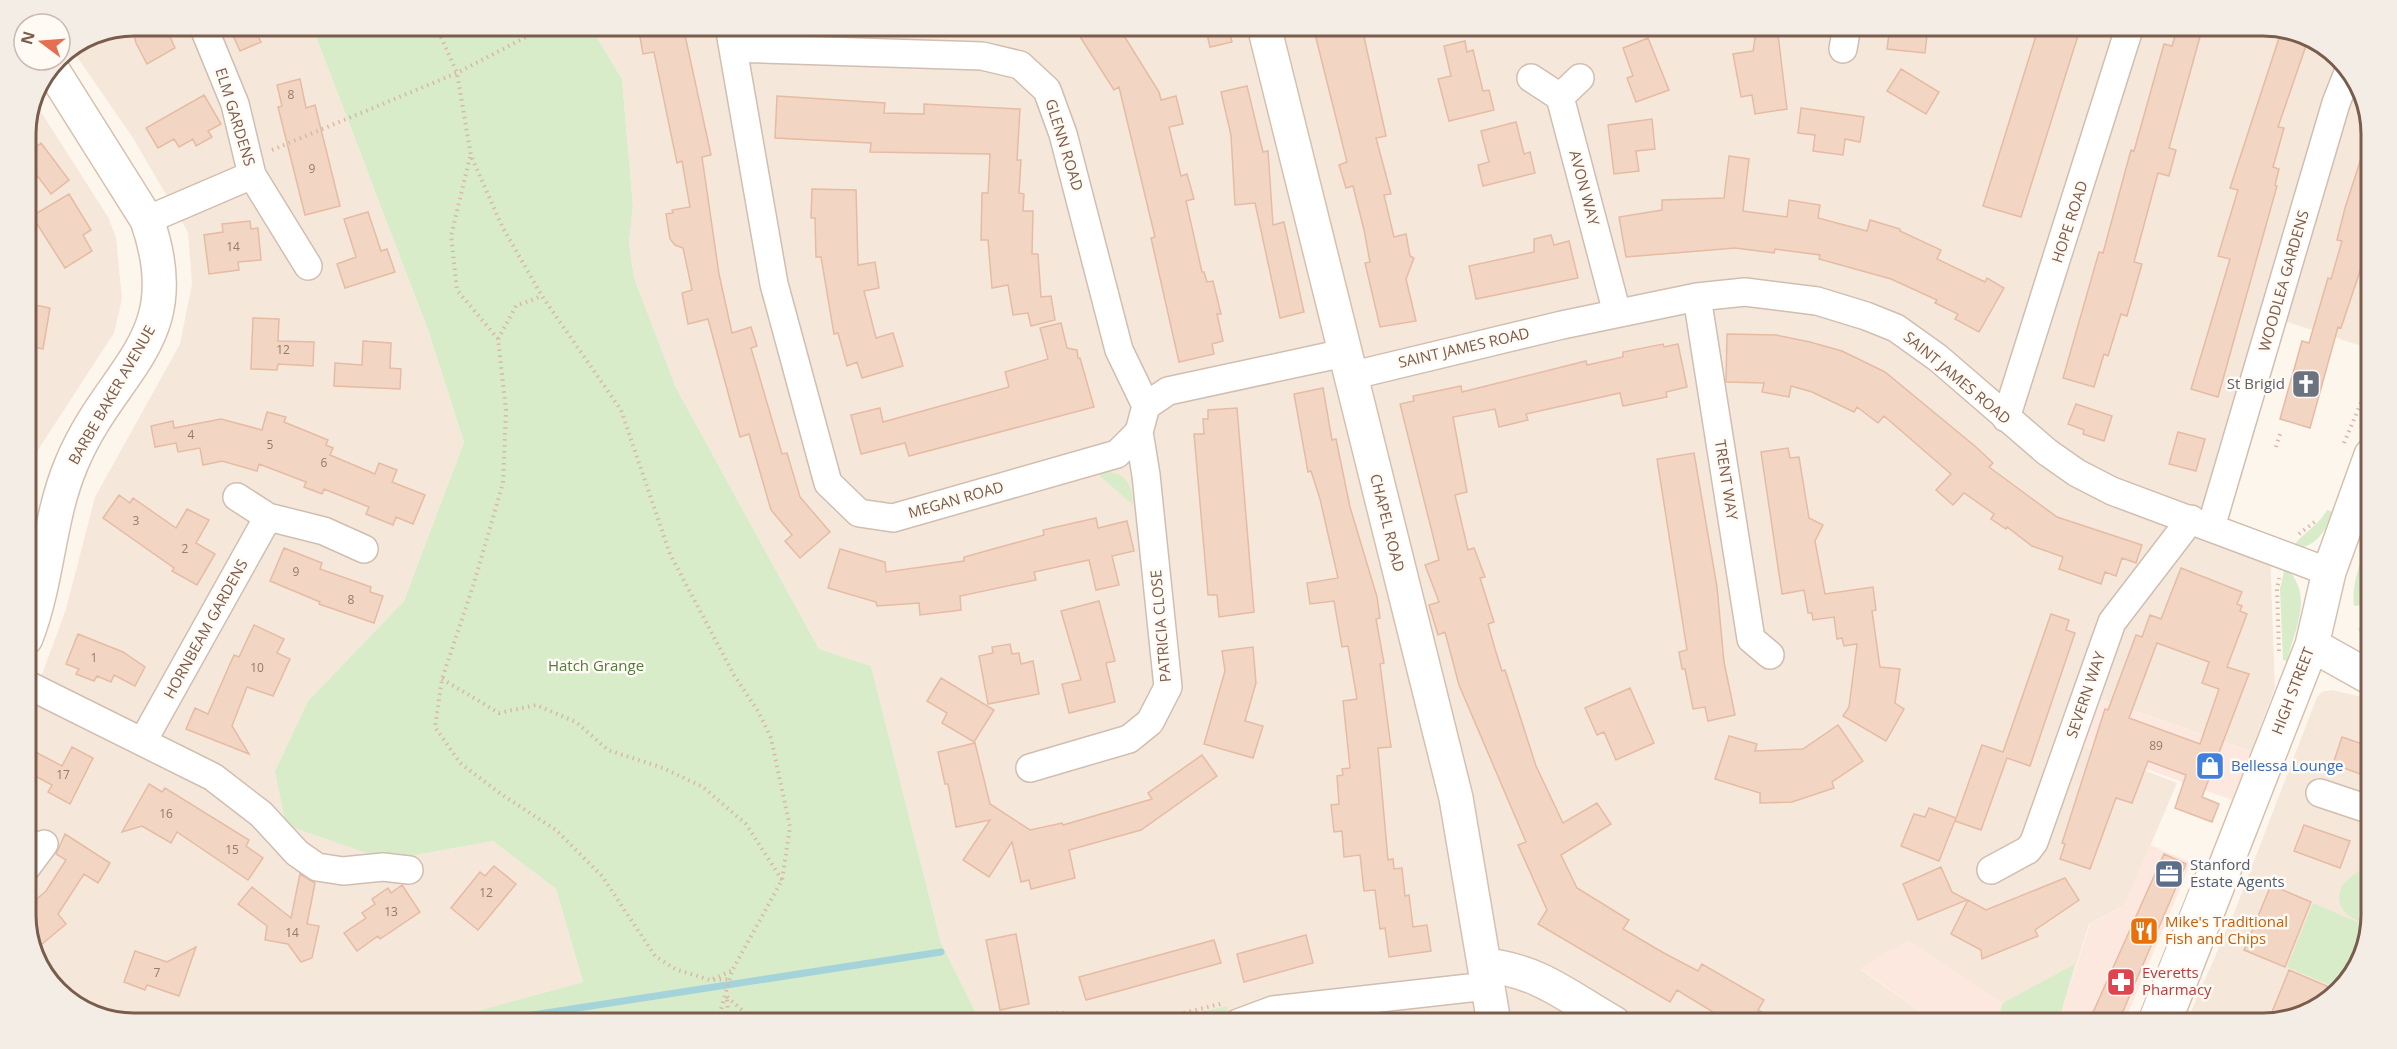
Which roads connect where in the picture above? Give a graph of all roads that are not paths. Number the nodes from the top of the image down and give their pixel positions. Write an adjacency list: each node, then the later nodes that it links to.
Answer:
1 (207, 36): 10 (street, ELM GARDENS)
2 (1265, 36): 15 (street, CHAPEL ROAD)
3 (2127, 36): 17 (street, HOPE ROAD)
4 (731, 37): 16 (street, GLENN ROAD); 18 (street, MEGAN ROAD)
5 (56, 75): 11 (street, BARBE BAKER AVENUE)
6 (2344, 77): 22 (street, WOODLEA GARDENS)
7 (1531, 78): 9 (street)
8 (1580, 78): 9 (street)
9 (1560, 97): 14 (street, AVON WAY)
10 (251, 167): 11 (street, ELM GARDENS); 12 (street, ELM GARDENS)
11 (147, 220): 25 (street, BARBE BAKER AVENUE)
12 (308, 266)
13 (1697, 297): 14 (street, SAINT JAMES ROAD); 17 (street, SAINT JAMES ROAD); 27 (street, TRENT WAY)
14 (1617, 313): 15 (street, SAINT JAMES ROAD)
15 (1347, 364): 16 (street); 38 (street, CHAPEL ROAD)
16 (1146, 406): 18 (street, MEGAN ROAD)
17 (2006, 418): 22 (street, SAINT JAMES ROAD)
18 (1139, 432): 31 (street, PATRICIA CLOSE)
19 (2357, 449): 24 (street, HIGH STREET)
20 (237, 497): 21 (street)
21 (268, 517): 23 (street); 30 (street, HORNBEAM GARDENS)
22 (2201, 523): 24 (street, SAINT JAMES ROAD); 37 (street, SEVERN WAY)
23 (364, 549)
24 (2330, 572): 26 (street, HIGH STREET)
25 (36, 606)
26 (2312, 645): 28 (street); 42 (street, HIGH STREET)
27 (1770, 655)
28 (2361, 672)
29 (36, 689): 30 (street)
30 (143, 741): 36 (street)
31 (1030, 768)
32 (2320, 793): 33 (street)
33 (2361, 806)
34 (44, 844): 35 (street)
35 (36, 855)
36 (409, 870)
37 (1991, 870)
38 (1486, 975): 39 (street); 40 (street, CHAPEL ROAD); 41 (street)
39 (1233, 1013)
40 (1492, 1013)
41 (1597, 1013)
42 (2168, 1013)

